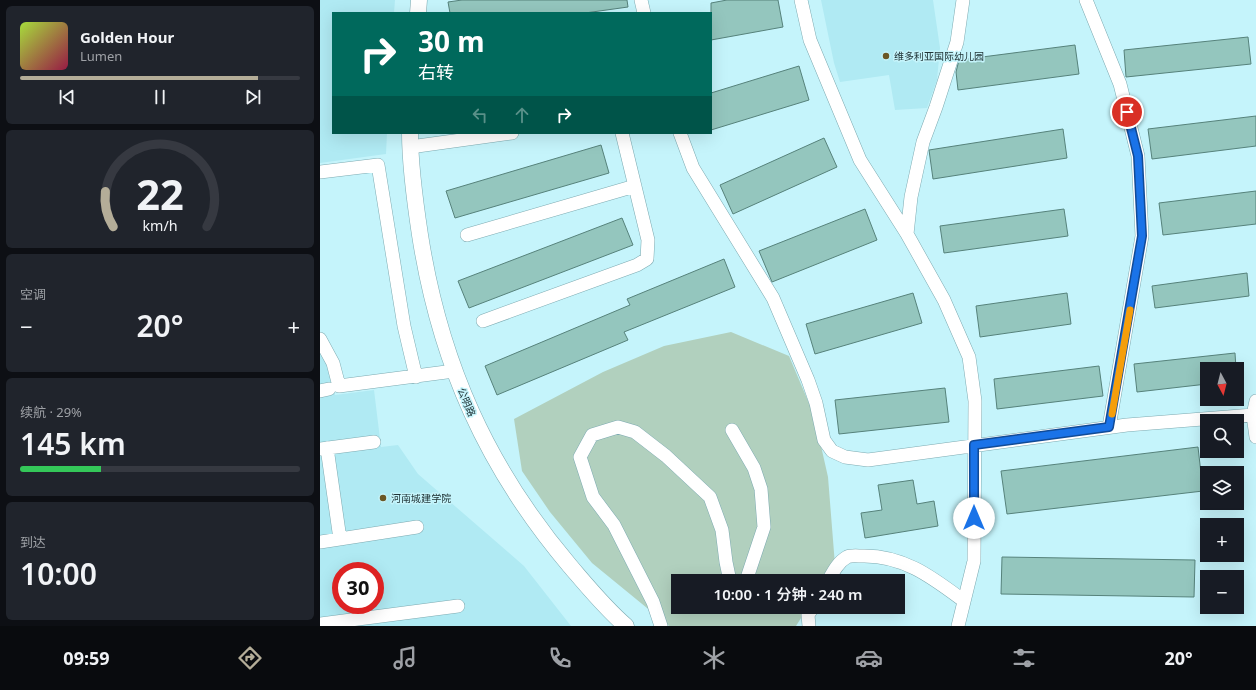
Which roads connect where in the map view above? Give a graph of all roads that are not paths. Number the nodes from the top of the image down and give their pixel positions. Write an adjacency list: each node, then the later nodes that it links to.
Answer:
1 (419, 0): 6 (street)
2 (641, 0): 7 (street)
3 (801, 0): 14 (street)
4 (963, 0): 14 (street)
5 (1086, 0): 22 (street)
6 (418, 12)
7 (644, 12)
8 (497, 134): 11 (street)
9 (622, 134): 13 (street)
10 (680, 134): 26 (street)
11 (410, 140): 18 (street, 公明路)
12 (320, 172): 19 (street)
13 (635, 186): 15 (street); 16 (street)
14 (908, 234): 26 (street)
15 (467, 235)
16 (484, 321)
17 (320, 339): 19 (street)
18 (454, 372): 19 (street); 37 (street, 公明路)
19 (416, 377)
20 (1256, 401): 21 (street)
21 (1253, 415): 22 (street); 24 (street)
22 (1109, 427): 26 (street)
23 (732, 430): 32 (street)
24 (1256, 437)
25 (374, 442): 27 (street)
26 (974, 445): 34 (street)
27 (323, 448): 29 (street)
28 (417, 527): 29 (street)
29 (340, 538): 30 (street)
30 (320, 542)
31 (729, 574): 38 (street)
32 (748, 574)
33 (832, 574): 34 (street)
34 (964, 601): 39 (street)
35 (458, 606): 36 (street)
36 (320, 624)
37 (626, 626)
38 (661, 626)
39 (958, 626)

